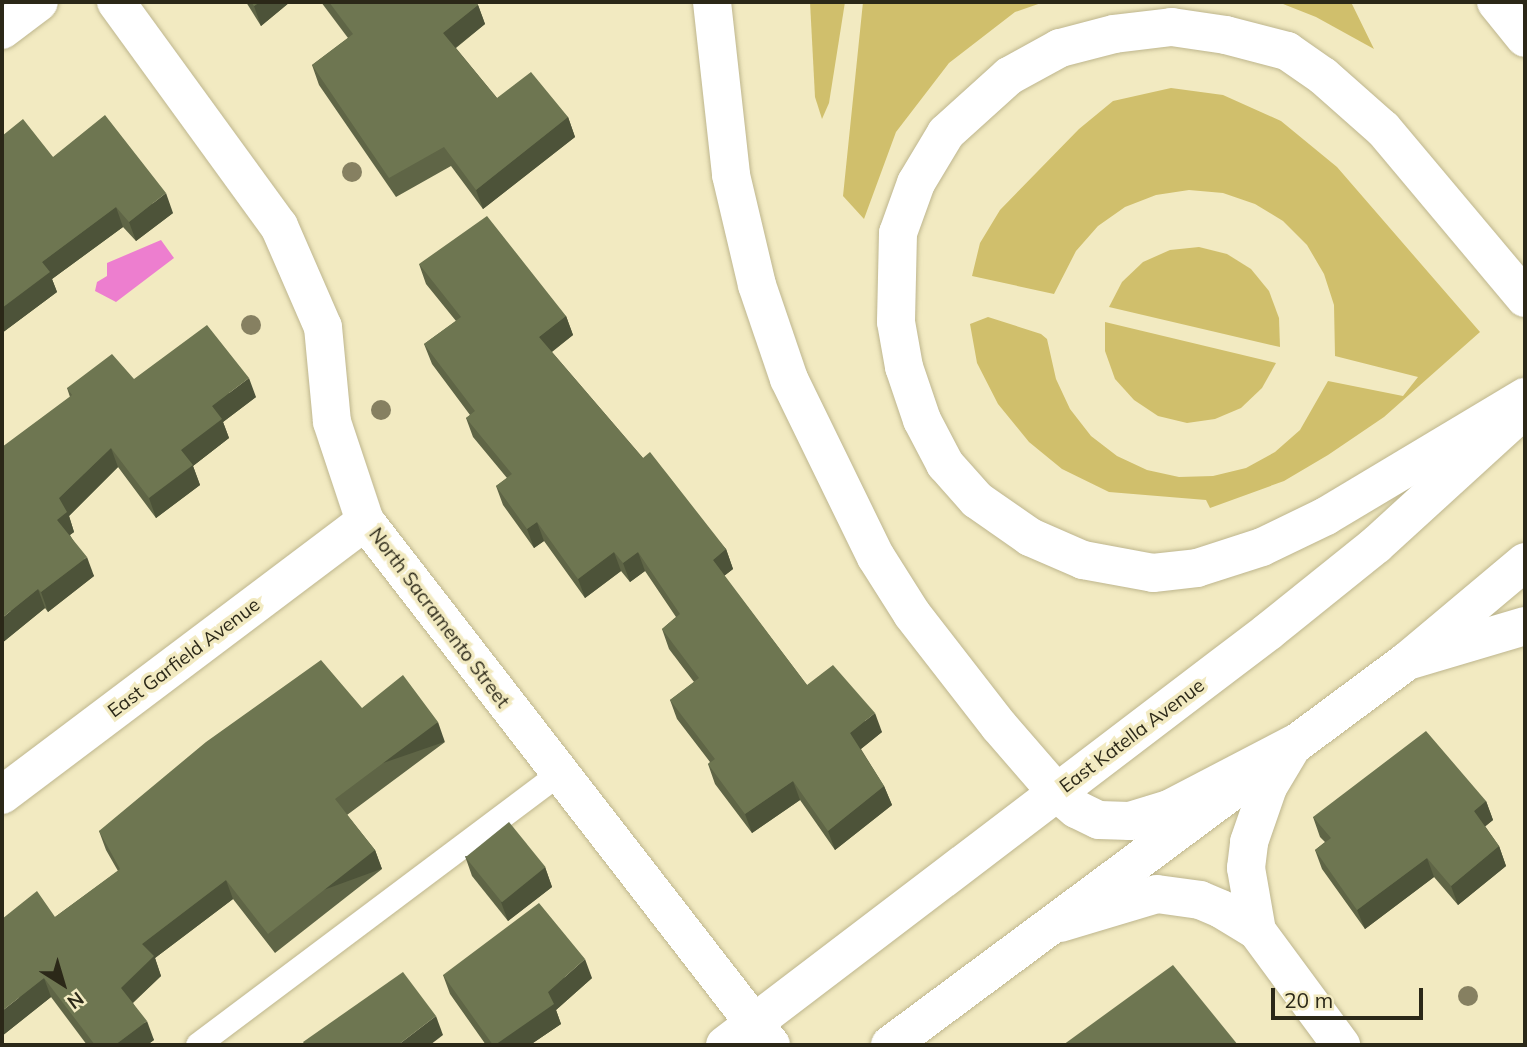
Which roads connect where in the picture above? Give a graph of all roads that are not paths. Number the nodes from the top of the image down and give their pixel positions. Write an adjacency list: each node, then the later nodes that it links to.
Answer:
1 (39, 2): 5 (main road)
2 (116, 2): 10 (main road, North Sacramento Street)
3 (712, 2): 16 (main road)
4 (1496, 2): 6 (main road)
5 (2, 30)
6 (1525, 38)
7 (1525, 298): 8 (main road)
8 (1525, 397)
9 (1525, 409): 16 (main road, East Katella Avenue)
10 (366, 521): 15 (main road, North Sacramento Street); 17 (main road, East Garfield Avenue)
11 (1525, 562): 13 (main road)
12 (1525, 626): 13 (main road)
13 (1407, 661): 14 (main road)
14 (1294, 744): 16 (main road); 18 (main road); 19 (main road)
15 (558, 775): 20 (main road, North Sacramento Street); 21 (lane)
16 (1057, 793): 20 (main road, East Katella Avenue)
17 (2, 795)
18 (1048, 927): 19 (main road); 22 (main road)
19 (1257, 931): 23 (main road)
20 (750, 1038)
21 (198, 1045)
22 (890, 1045)
23 (1340, 1045)

